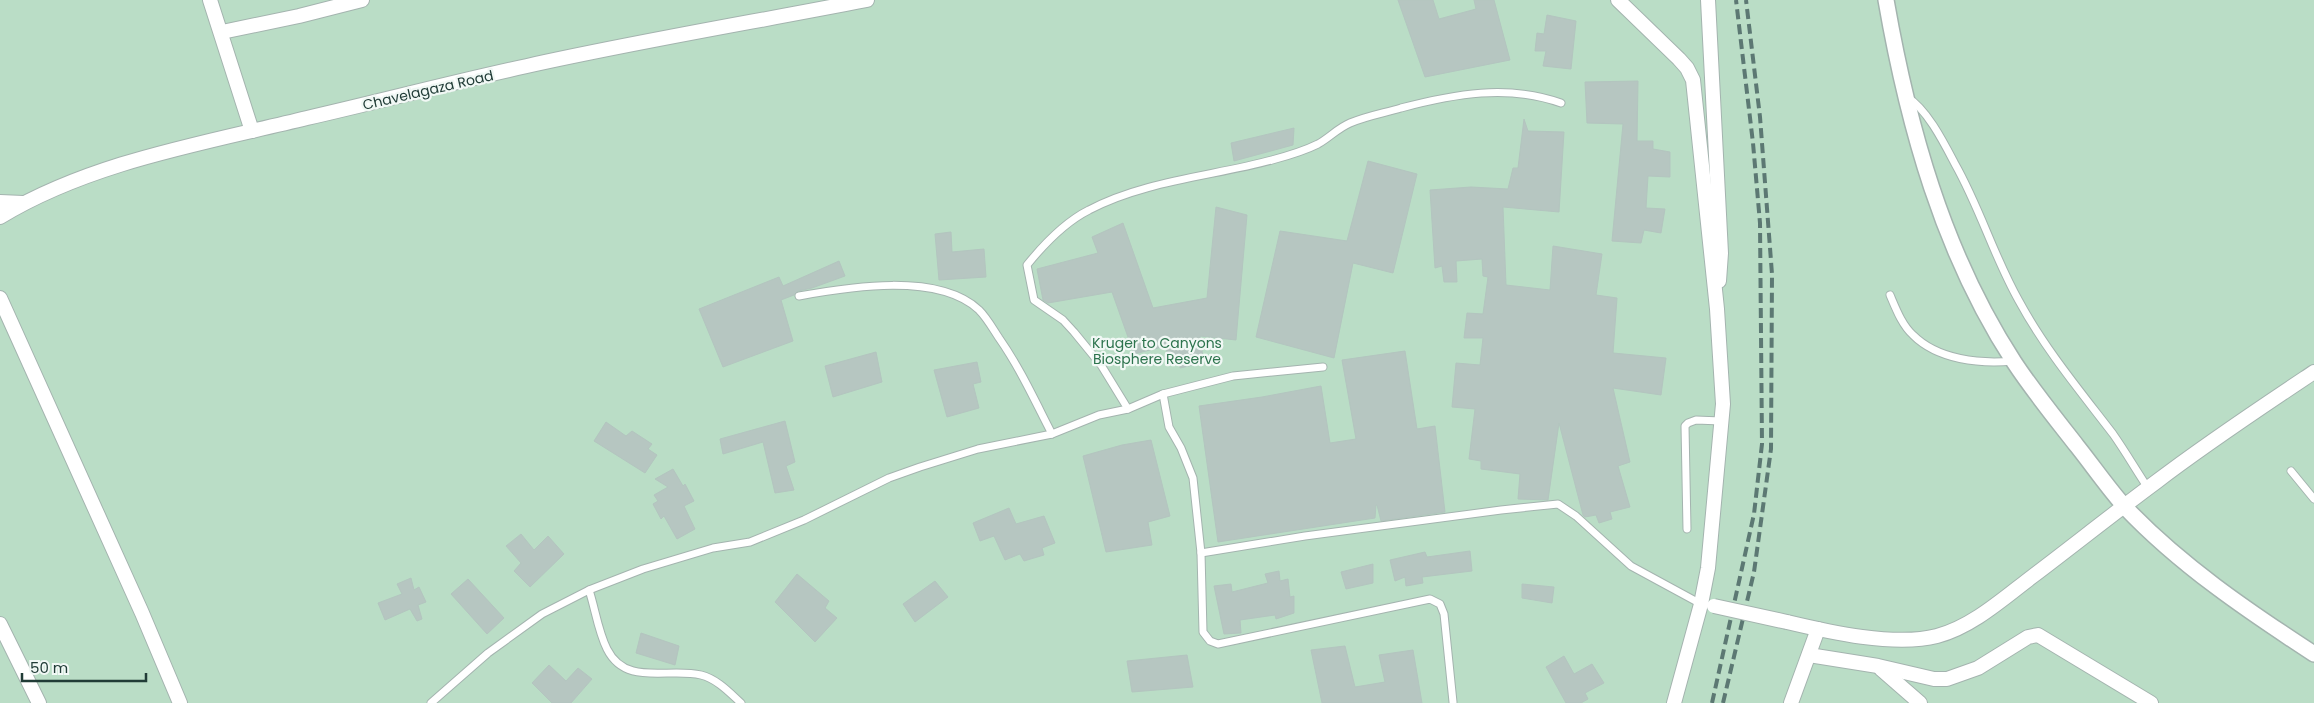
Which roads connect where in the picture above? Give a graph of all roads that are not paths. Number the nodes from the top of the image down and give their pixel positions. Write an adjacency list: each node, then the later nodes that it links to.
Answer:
1 (210, 0): 7 (street)
2 (362, 0): 7 (street)
3 (867, 0): 10 (street, Chavelagaza Road)
4 (1618, 0): 17 (street)
5 (1708, 0): 17 (street)
6 (1886, 0): 8 (street)
7 (222, 32): 10 (street)
8 (1904, 94): 18 (street); 26 (lane)
9 (1561, 103): 22 (lane)
10 (252, 132): 12 (street, Chavelagaza Road)
11 (0, 202): 12 (street)
12 (23, 204): 13 (street, Chavelagaza Road)
13 (0, 218)
14 (1890, 295): 18 (lane)
15 (799, 296): 24 (lane)
16 (0, 298): 40 (street)
17 (1717, 309): 23 (street)
18 (2013, 361): 28 (street)
19 (1323, 367): 21 (lane)
20 (2314, 372): 26 (street)
21 (1163, 394): 22 (lane); 30 (lane)
22 (1128, 409): 24 (lane)
23 (1721, 421): 29 (lane); 32 (street)
24 (1052, 434): 31 (lane)
25 (2291, 471): 27 (lane)
26 (2148, 488): 28 (street)
27 (2314, 499)
28 (2125, 506): 34 (street); 35 (street)
29 (1687, 530)
30 (1201, 553): 32 (lane); 38 (lane)
31 (589, 590): 41 (lane); 42 (lane)
32 (1708, 605): 34 (street, bridge); 43 (street)
33 (0, 624): 39 (street)
34 (1818, 629): 36 (street)
35 (2314, 654)
36 (1809, 655): 37 (street); 44 (street)
37 (1878, 666): 45 (street); 46 (street)
38 (1453, 702)
39 (39, 703)
40 (180, 703)
41 (431, 703)
42 (742, 703)
43 (1674, 703)
44 (1791, 703)
45 (1920, 703)
46 (2151, 703)

